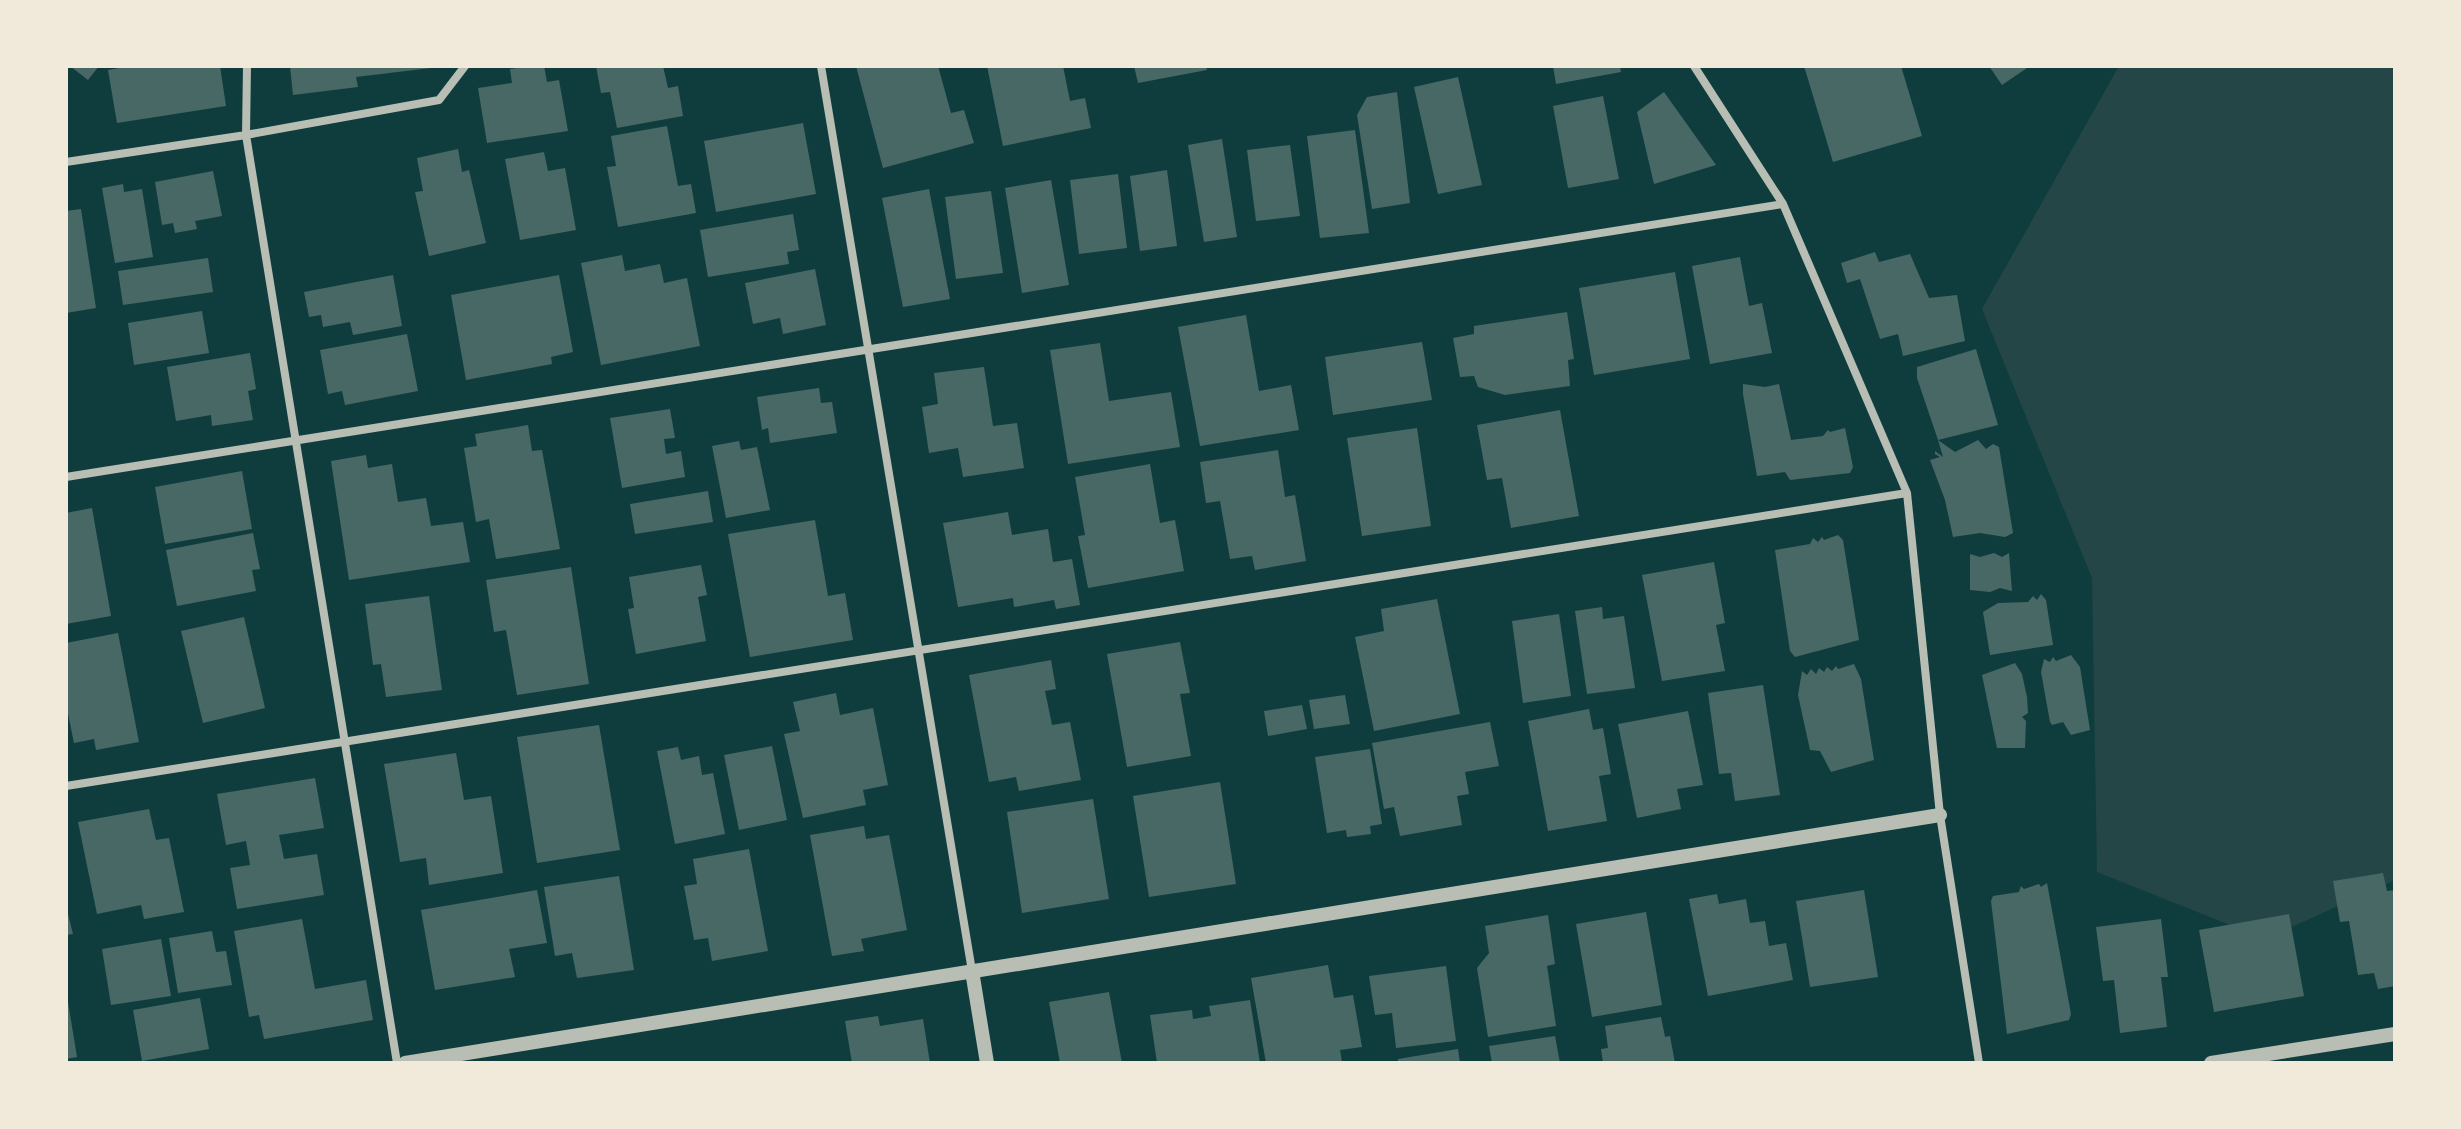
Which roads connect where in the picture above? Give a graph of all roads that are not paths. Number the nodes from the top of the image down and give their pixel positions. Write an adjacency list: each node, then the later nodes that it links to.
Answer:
1 (247, 66): 5 (street)
2 (465, 66): 5 (street)
3 (821, 66): 8 (street)
4 (1694, 66): 7 (street)
5 (246, 135): 6 (street); 9 (street)
6 (66, 162)
7 (1783, 204): 8 (street); 11 (street)
8 (868, 349): 9 (street); 12 (street)
9 (296, 440): 10 (street); 13 (street)
10 (66, 477)
11 (1907, 493): 12 (street); 15 (street)
12 (919, 650): 13 (street); 16 (street)
13 (345, 742): 14 (street); 19 (street)
14 (66, 786)
15 (1940, 815): 16 (street); 22 (street)
16 (972, 971): 20 (street); 21 (street)
17 (2395, 1034): 18 (street)
18 (2298, 1056): 23 (street)
19 (397, 1063)
20 (405, 1063)
21 (987, 1063)
22 (1979, 1063)
23 (2211, 1063)

